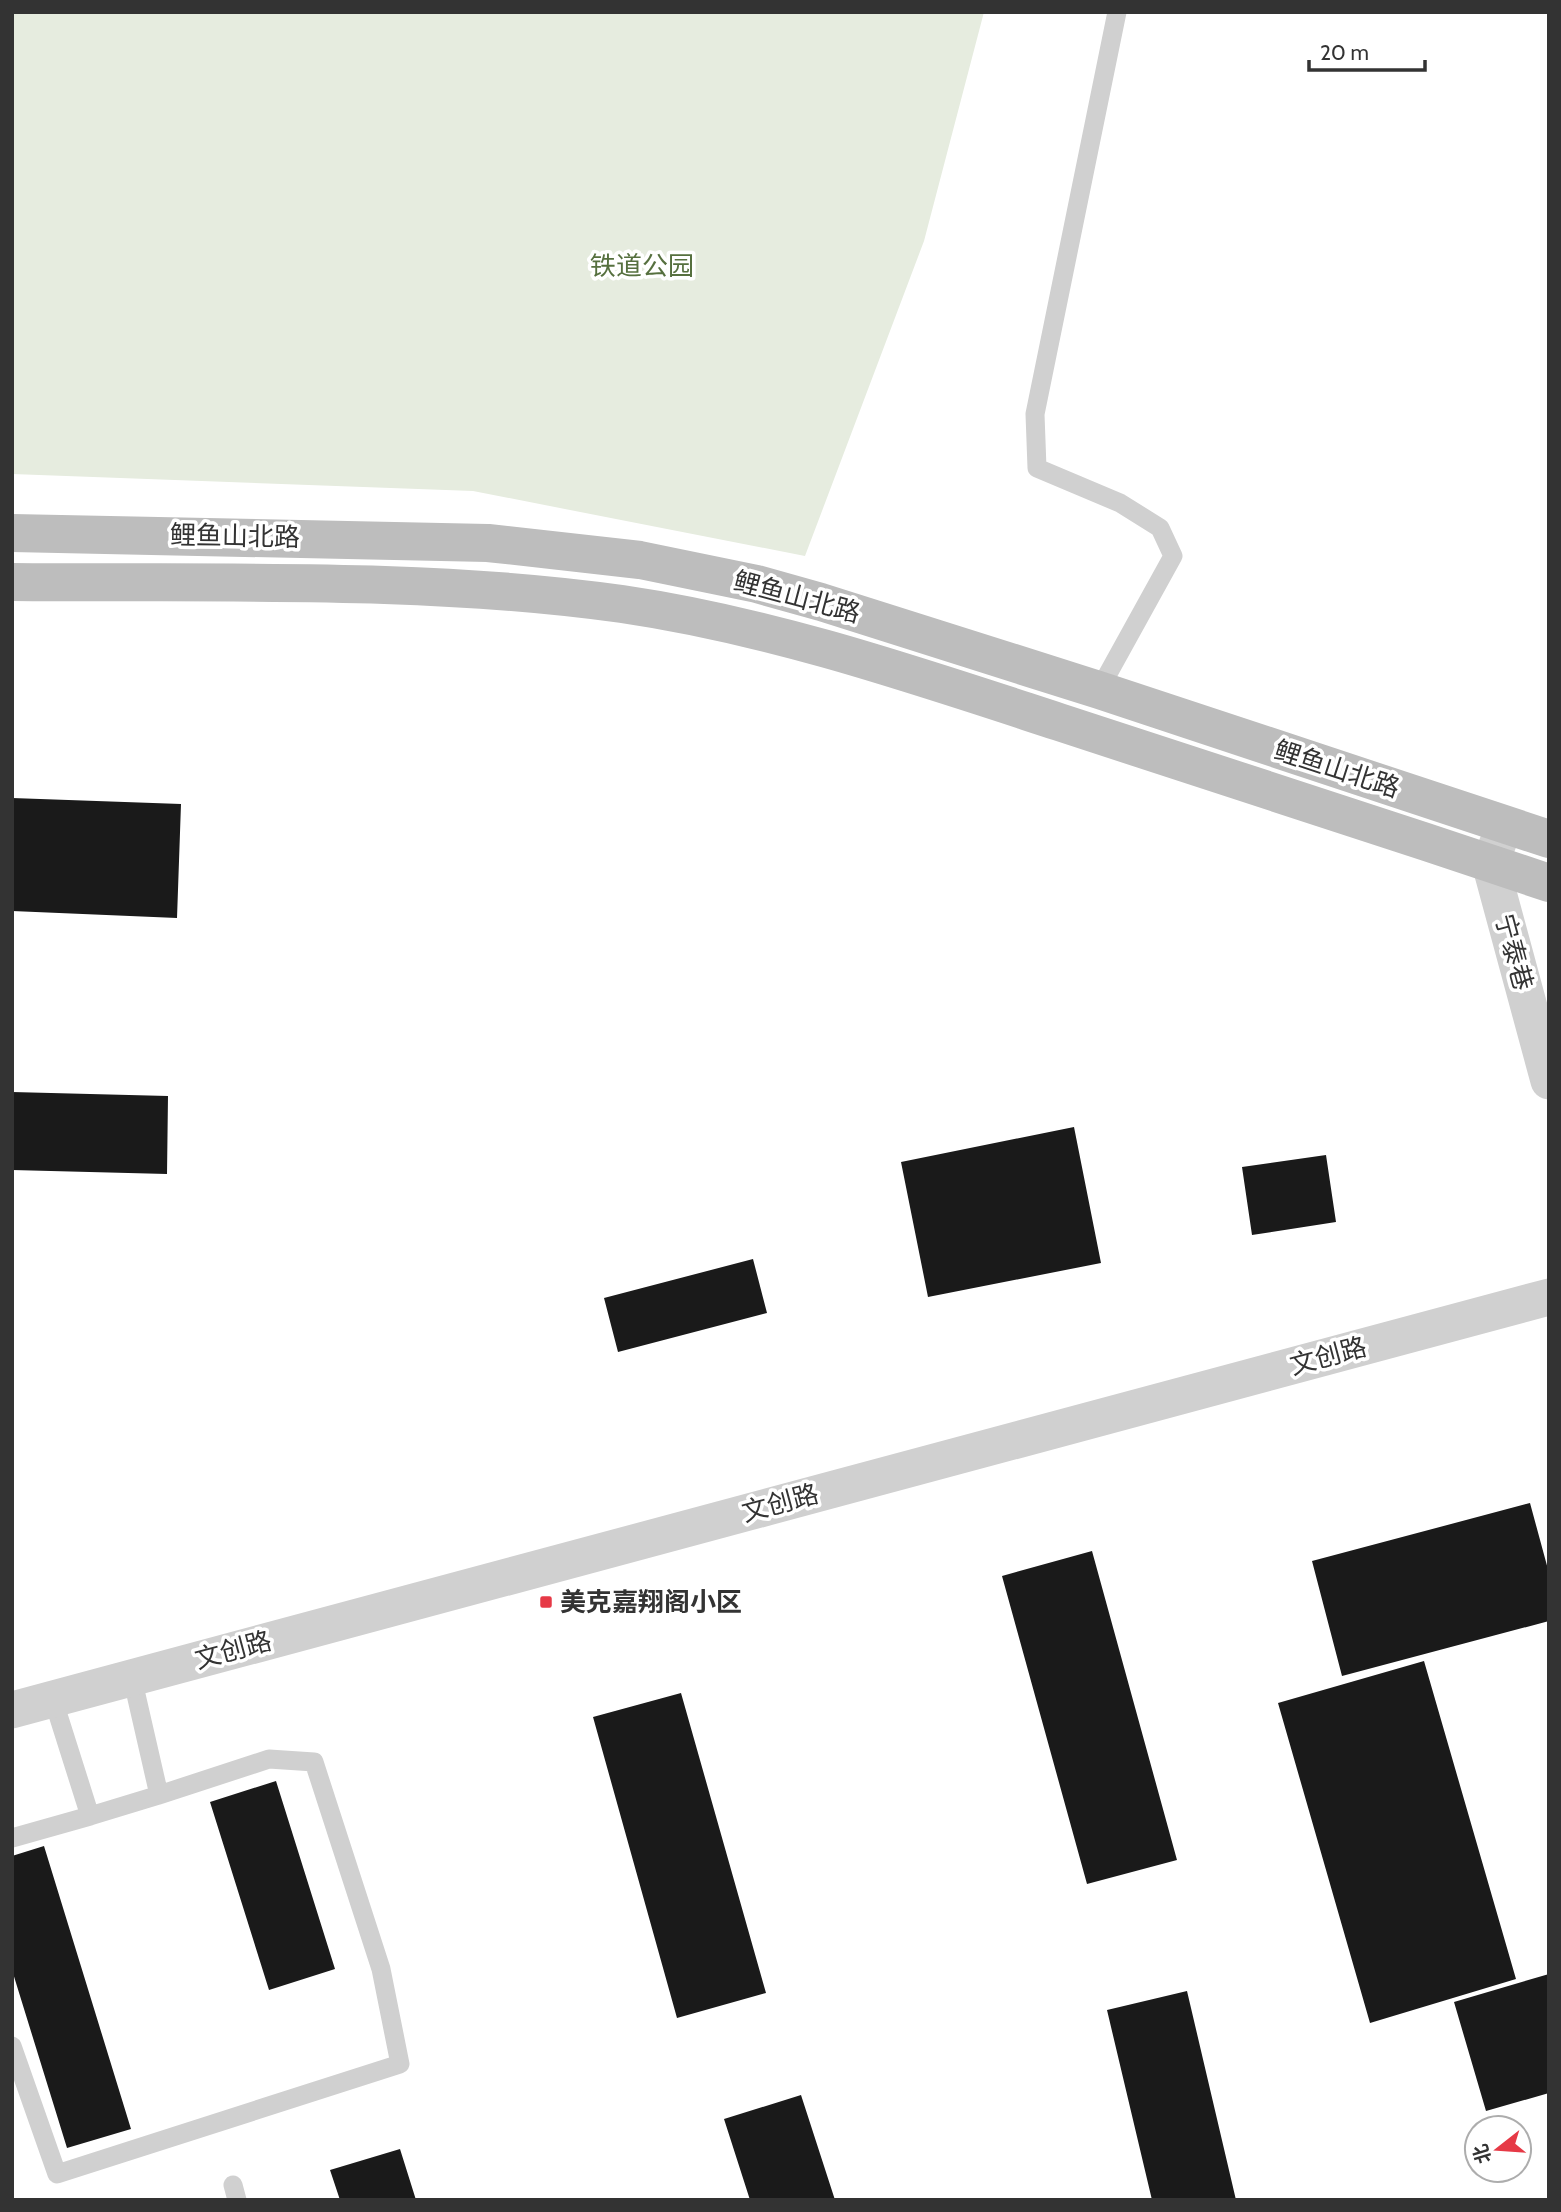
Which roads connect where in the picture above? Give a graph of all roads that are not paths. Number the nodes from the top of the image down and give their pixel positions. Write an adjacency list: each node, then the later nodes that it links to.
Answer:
1 (1117, 12): 4 (lane)
2 (12, 533): 4 (main road, 鲤鱼山北路)
3 (12, 582): 6 (main road, 鲤鱼山北路)
4 (1099, 690): 5 (main road, 鲤鱼山北路)
5 (1529, 833): 6 (street, 宁泰巷)
6 (1518, 873): 7 (street, 宁泰巷); 8 (street, 宁泰巷)
7 (1549, 992)
8 (1549, 1081)
9 (1549, 1297): 10 (street, 文创路)
10 (132, 1677): 11 (street, 文创路); 13 (lane)
11 (54, 1699): 12 (street, 文创路); 14 (lane)
12 (12, 1710)
13 (159, 1795): 14 (lane); 16 (lane)
14 (90, 1815): 15 (lane)
15 (12, 1838)
16 (12, 2046)

